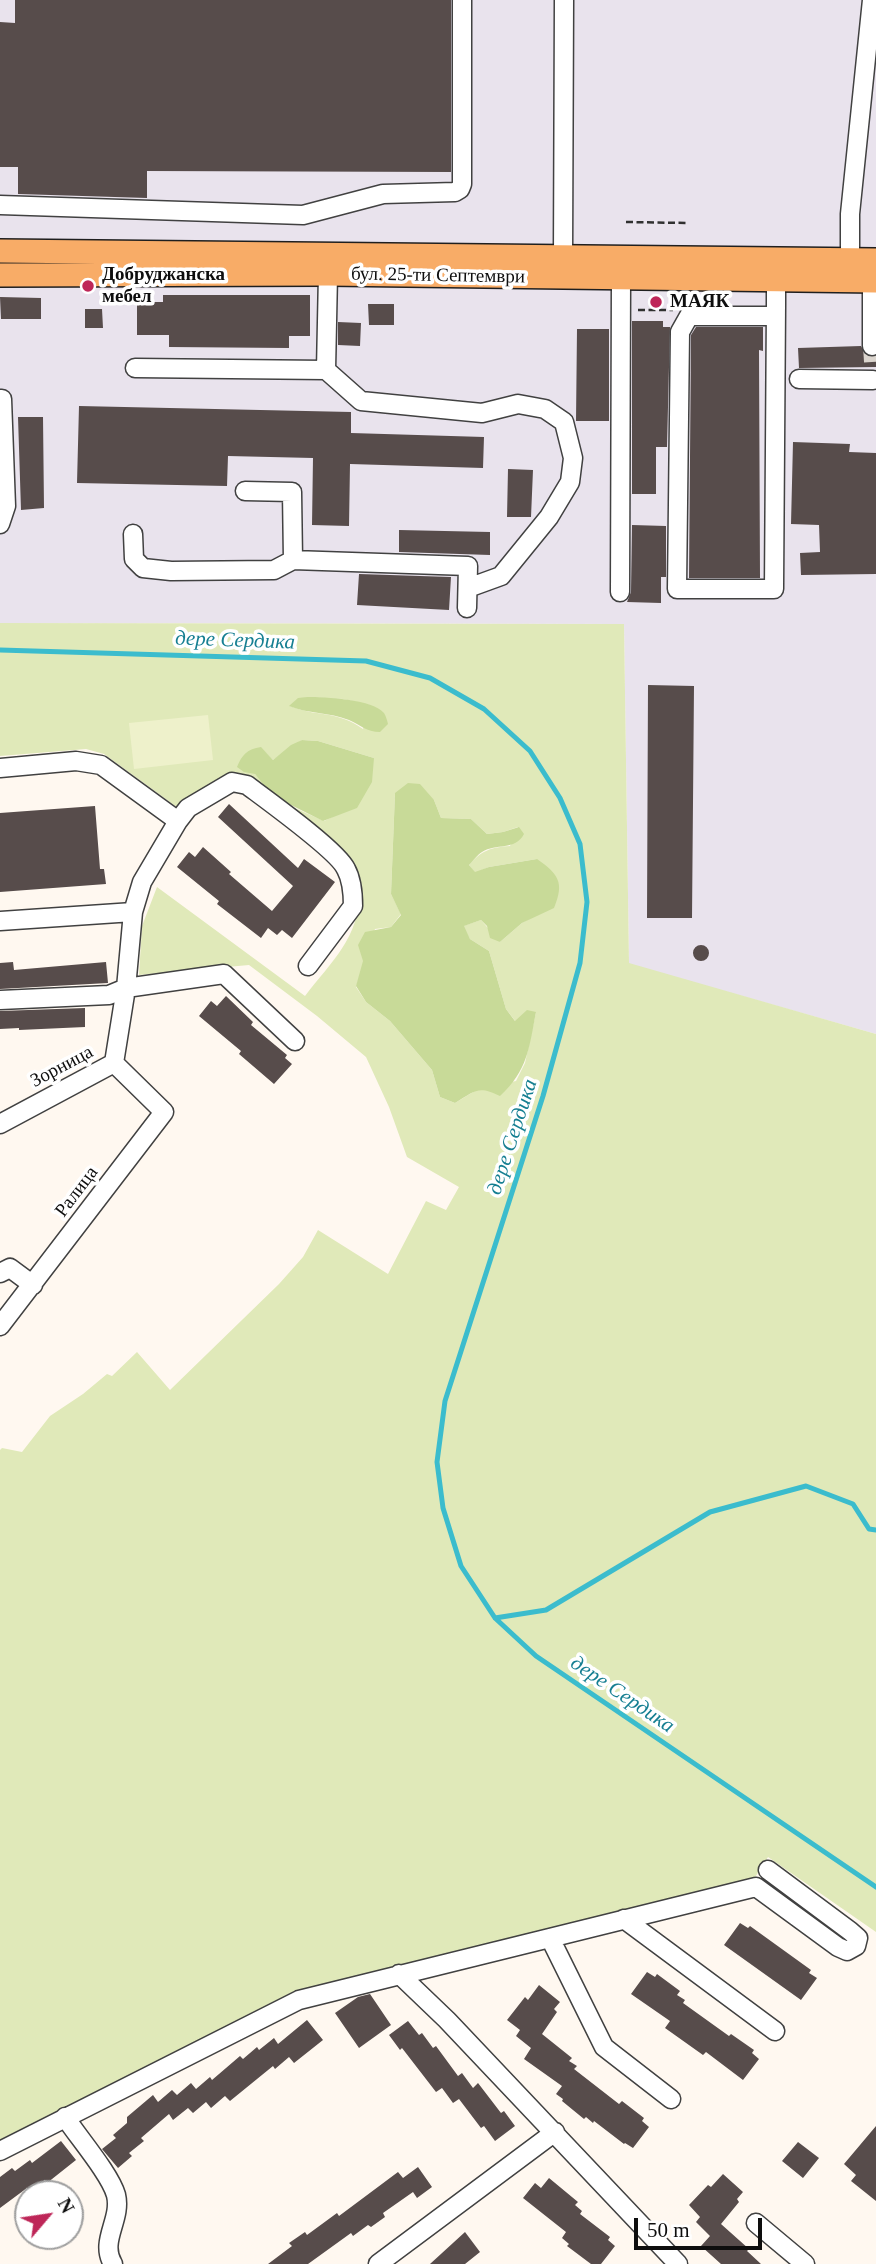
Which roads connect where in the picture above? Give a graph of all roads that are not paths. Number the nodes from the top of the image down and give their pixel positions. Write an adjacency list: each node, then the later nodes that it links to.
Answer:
1 (462, 0): 4 (street)
2 (564, 0): 6 (street)
3 (872, 0): 7 (street)
4 (0, 205)
5 (0, 251): 6 (main road, бул. 25-ти Септември)
6 (563, 257): 7 (main road, бул. 25-ти Септември)
7 (850, 260): 9 (main road, бул. 25-ти Септември)
8 (328, 274): 10 (main road, бул. 25-ти Септември); 11 (main road, бул. 25-ти Септември); 16 (street)
9 (875, 274): 12 (main road, бул. 25-ти Септември); 14 (street)
10 (0, 275)
11 (621, 278): 12 (main road, бул. 25-ти Септември); 25 (street)
12 (776, 280): 13 (street)
13 (776, 316): 13 (street)
14 (874, 357): 17 (street)
15 (135, 368): 16 (street)
16 (326, 370): 24 (street)
17 (799, 379)
18 (0, 399): 19 (street)
19 (2, 456): 21 (street)
20 (245, 491): 23 (street)
21 (0, 524)
22 (133, 534): 23 (street)
23 (293, 560): 24 (street)
24 (468, 587): 26 (street)
25 (620, 592)
26 (467, 608)
27 (0, 768): 28 (street)
28 (178, 821): 29 (street); 31 (street)
29 (132, 912): 30 (street); 32 (street)
30 (0, 921)
31 (308, 966)
32 (126, 988): 33 (street); 34 (street); 35 (street)
33 (0, 1000)
34 (295, 1041)
35 (114, 1063): 36 (street, Зорница); 37 (street, Зорница)
36 (139, 1086): 39 (street, Ралица)
37 (0, 1124)
38 (0, 1273): 39 (street)
39 (33, 1285): 40 (street, Ралица)
40 (0, 1326)
41 (768, 1870): 42 (street)
42 (624, 1919): 43 (street); 45 (street)
43 (550, 1938): 44 (street); 46 (street)
44 (399, 1974): 47 (street); 48 (street)
45 (775, 2031)
46 (671, 2099)
47 (65, 2117): 49 (street); 51 (street)
48 (555, 2132): 52 (street); 53 (street)
49 (0, 2151)
50 (756, 2223): 54 (street)
51 (113, 2264)
52 (378, 2264)
53 (678, 2264)
54 (805, 2264)

